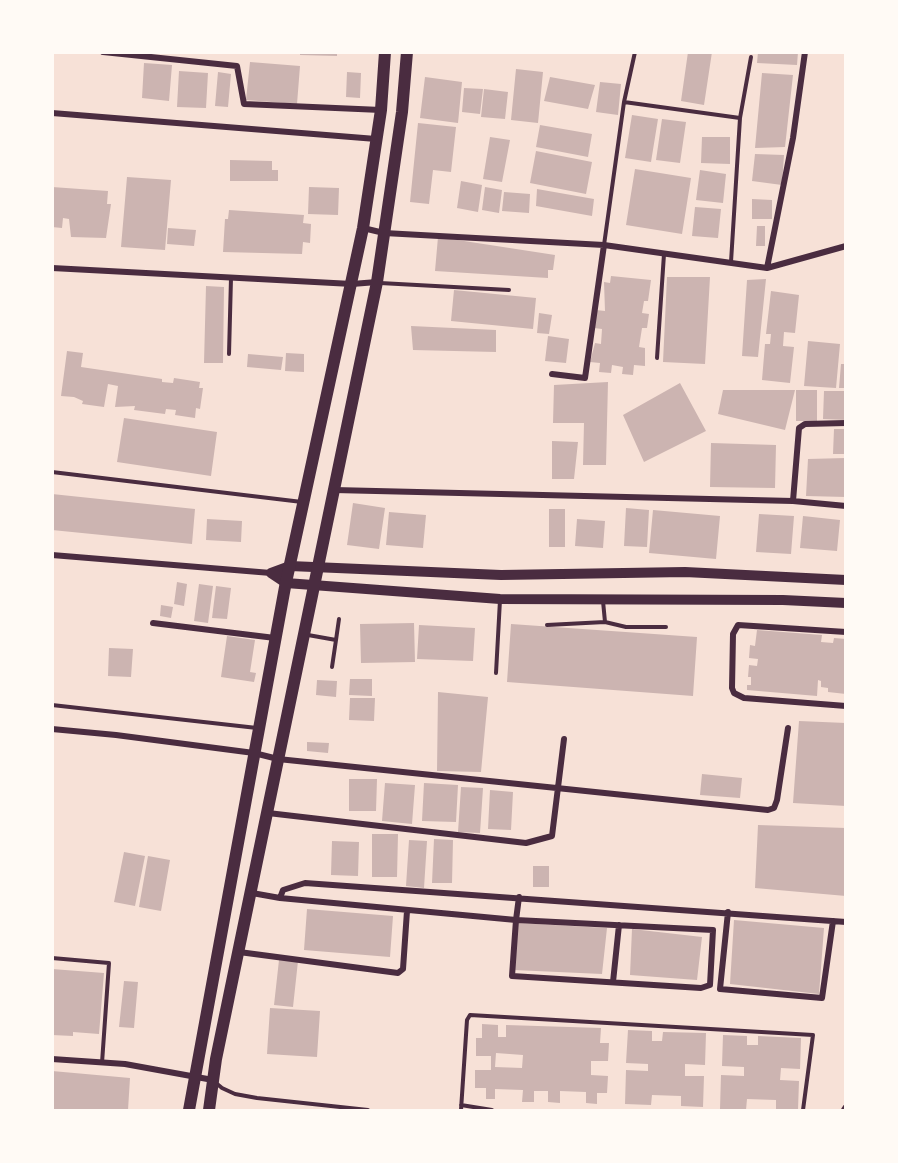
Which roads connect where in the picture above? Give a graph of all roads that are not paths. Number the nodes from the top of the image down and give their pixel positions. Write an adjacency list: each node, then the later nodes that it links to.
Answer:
1 (103, 52): 8 (street)
2 (385, 52): 8 (main road)
3 (407, 52): 13 (main road)
4 (635, 52): 7 (lane)
5 (805, 52): 19 (street)
6 (750, 57): 10 (lane)
7 (624, 102): 10 (lane); 14 (lane)
8 (381, 110): 11 (main road)
9 (52, 113): 11 (street)
10 (740, 118): 17 (lane)
11 (376, 139): 12 (main road)
12 (363, 228): 13 (street); 22 (main road)
13 (384, 233): 14 (street); 21 (main road)
14 (604, 245): 16 (street); 26 (street)
15 (846, 246): 19 (street)
16 (664, 253): 17 (street); 25 (lane)
17 (731, 262): 19 (street)
18 (52, 268): 20 (street)
19 (767, 268)
20 (231, 278): 22 (street); 24 (lane)
21 (376, 282): 22 (street); 23 (lane); 29 (main road)
22 (352, 284): 31 (main road)
23 (509, 290)
24 (229, 354)
25 (657, 358)
26 (552, 374)
27 (846, 423): 30 (street)
28 (52, 472): 31 (lane)
29 (334, 490): 30 (street); 35 (main road)
30 (793, 501): 32 (street)
31 (305, 503): 34 (main road)
32 (846, 506)
33 (52, 555): 36 (street)
34 (290, 566): 35 (street); 36 (street); 38 (main road)
35 (318, 567): 37 (street); 39 (main road)
36 (271, 573): 38 (street)
37 (846, 580)
38 (286, 583): 39 (street); 50 (main road)
39 (314, 586): 40 (street); 49 (main road)
40 (500, 599): 41 (street); 53 (lane)
41 (603, 600): 42 (street); 45 (lane)
42 (846, 603)
43 (339, 619): 51 (lane)
44 (153, 622): 50 (street)
45 (605, 622): 46 (lane); 47 (lane)
46 (547, 624)
47 (666, 627)
48 (846, 632): 55 (street)
49 (304, 635): 51 (lane); 61 (main road)
50 (276, 638): 58 (main road)
51 (336, 640): 52 (lane)
52 (332, 667)
53 (496, 673)
54 (52, 705): 58 (lane)
55 (846, 706)
56 (788, 728): 62 (street)
57 (52, 729): 60 (street)
58 (259, 729): 60 (main road)
59 (564, 739): 62 (street)
60 (254, 753): 61 (street); 78 (main road)
61 (278, 759): 62 (street); 63 (main road)
62 (559, 788): 63 (street)
63 (267, 813): 64 (main road)
64 (252, 893): 66 (street); 73 (main road)
65 (519, 897): 66 (street); 68 (street); 69 (street)
66 (280, 898): 67 (street)
67 (406, 911): 69 (street); 73 (street)
68 (728, 912): 70 (street); 70 (street)
69 (516, 920): 72 (street); 75 (street)
70 (833, 921): 71 (street)
71 (846, 921)
72 (619, 925): 75 (street); 75 (street)
73 (239, 952): 79 (main road)
74 (52, 958): 77 (lane)
75 (613, 982)
76 (52, 1059): 77 (street)
77 (102, 1062): 78 (street)
78 (194, 1075): 79 (street); 81 (main road)
79 (213, 1080): 82 (main road); 83 (lane)
80 (461, 1108): 84 (lane); 85 (lane)
81 (189, 1110)
82 (209, 1110)
83 (368, 1110)
84 (492, 1110)
85 (803, 1110)

